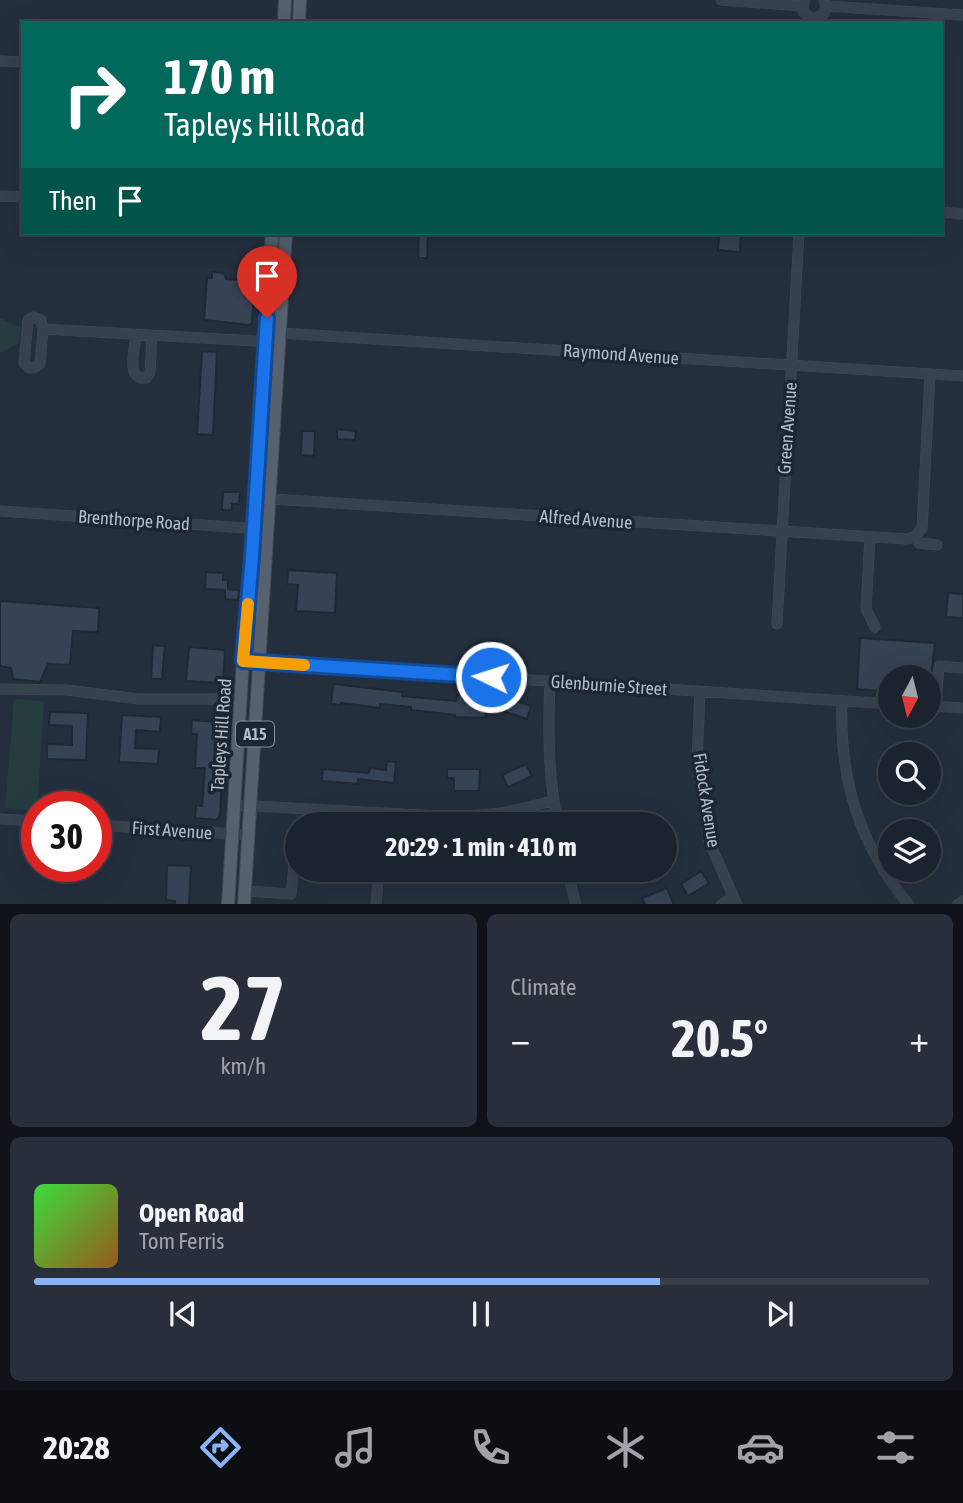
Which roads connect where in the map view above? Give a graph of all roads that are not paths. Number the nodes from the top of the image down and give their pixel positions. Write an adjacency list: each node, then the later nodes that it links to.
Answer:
1 (285, 0): 7 (main road)
2 (300, 0): 8 (main road)
3 (721, 0): 4 (street)
4 (803, 3): 9 (street)
5 (825, 3): 6 (street); 9 (street)
6 (963, 15)
7 (284, 21)
8 (299, 21)
9 (813, 21)
10 (0, 61): 11 (street)
11 (21, 62)
12 (0, 196): 13 (street)
13 (21, 197)
14 (943, 212): 15 (street)
15 (963, 214)
16 (272, 235): 23 (main road, Tapleys Hill Road / A15)
17 (286, 235): 20 (main road, Tapleys Hill Road / A15)
18 (799, 235): 24 (street, Green Avenue)
19 (43, 329): 19 (street); 21 (street)
20 (280, 333): 23 (street); 24 (street, Raymond Avenue); 27 (main road, Tapleys Hill Road / A15)
21 (136, 335): 22 (street); 22 (street)
22 (152, 336): 23 (street)
23 (266, 341): 27 (main road, Tapleys Hill Road / A15)
24 (791, 365): 25 (street, Raymond Avenue); 30 (street, Green Avenue)
25 (930, 374): 26 (street, Raymond Avenue); 31 (street)
26 (963, 376)
27 (263, 498): 29 (main road, Tapleys Hill Road / A15); 30 (street, Alfred Avenue)
28 (0, 511): 29 (street, Brenthorpe Road)
29 (261, 529): 36 (main road, Tapleys Hill Road / A15); 37 (main road, Tapleys Hill Road / A15)
30 (781, 531): 32 (street, Alfred Avenue); 34 (street, Green Avenue)
31 (916, 536): 32 (street, Alfred Avenue); 33 (street, Alfred Avenue)
32 (870, 537): 35 (street)
33 (937, 545)
34 (777, 624)
35 (875, 627)
36 (243, 661): 37 (street, Glenburnie Street); 43 (main road, Tapleys Hill Road / A15)
37 (259, 662): 40 (street, Glenburnie Street); 50 (main road, Tapleys Hill Road / A15)
38 (942, 666): 39 (street)
39 (963, 668)
40 (550, 681): 42 (street, Glenburnie Street); 48 (street)
41 (0, 689): 43 (street)
42 (700, 691): 44 (street, Glenburnie Street); 63 (street, Fidock Avenue)
43 (241, 694): 49 (main road, Tapleys Hill Road / A15)
44 (842, 701): 45 (street, Glenburnie Street); 67 (street)
45 (878, 703)
46 (942, 707): 47 (street)
47 (963, 708)
48 (554, 801): 52 (street); 53 (street)
49 (234, 805): 50 (street); 57 (main road, Tapleys Hill Road / A15)
50 (250, 806): 51 (street); 58 (main road, Tapleys Hill Road / A15)
51 (311, 812)
52 (506, 812)
53 (556, 812)
54 (0, 820): 55 (street)
55 (21, 821)
56 (112, 826): 57 (street, First Avenue)
57 (232, 834): 58 (street, First Avenue); 64 (main road, Tapleys Hill Road / A15)
58 (249, 835): 62 (main road, Tapleys Hill Road / A15)
59 (292, 882): 62 (street)
60 (378, 882): 65 (street)
61 (570, 882): 66 (street)
62 (245, 898)
63 (735, 901)
64 (228, 904)
65 (376, 904)
66 (576, 904)
67 (908, 904)

